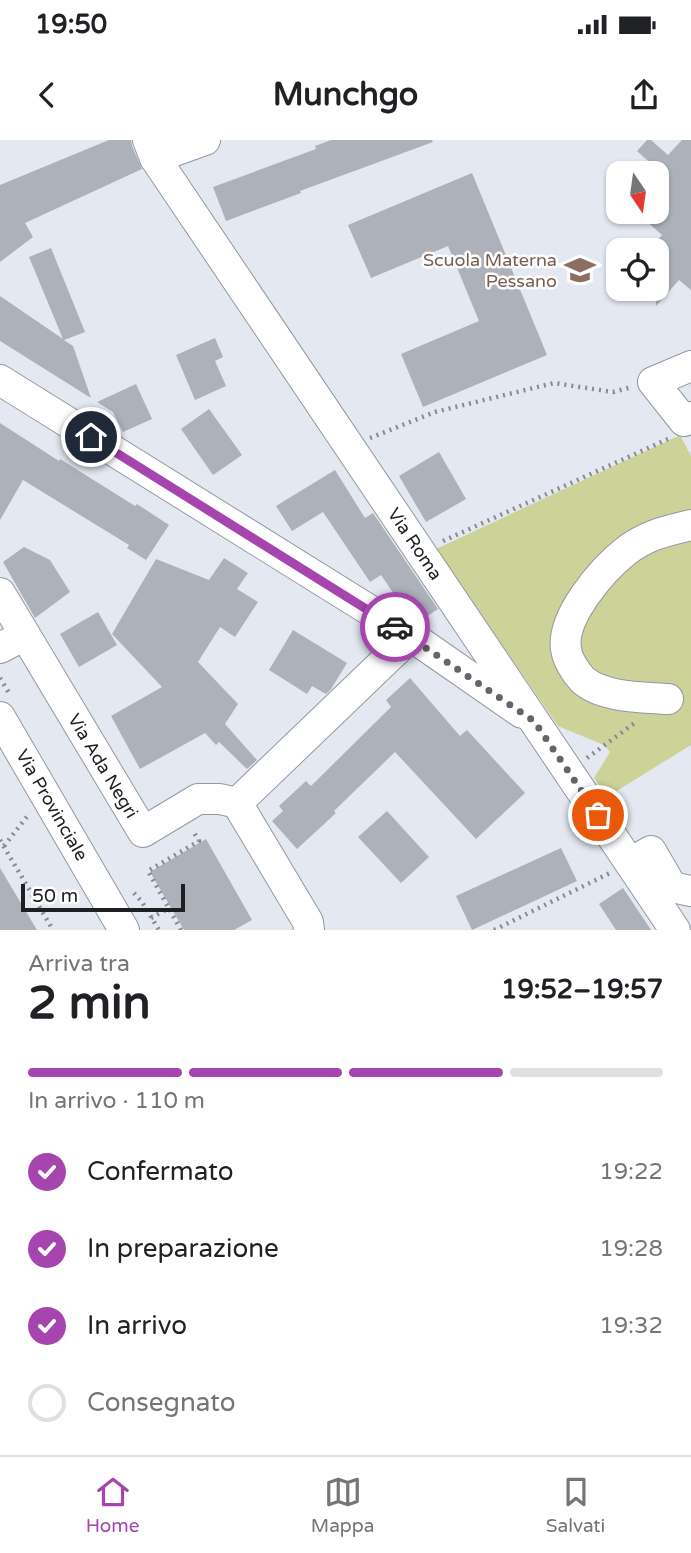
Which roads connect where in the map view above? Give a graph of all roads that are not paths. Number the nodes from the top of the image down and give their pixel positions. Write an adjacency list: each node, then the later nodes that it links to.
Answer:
1 (205, 140): 2 (street)
2 (151, 149): 12 (street, Via Roma)
3 (691, 366): 5 (street)
4 (0, 380): 8 (street)
5 (684, 427)
6 (691, 525): 10 (street)
7 (0, 593): 9 (street, Via Ada Negri)
8 (411, 636): 12 (street); 13 (street)
9 (12, 641): 13 (street, Via Ada Negri)
10 (668, 699)
11 (0, 717): 17 (street, Via Provinciale)
12 (534, 721): 14 (street, Via Roma)
13 (237, 803): 18 (street)
14 (650, 863): 15 (street); 16 (street, Via Roma)
15 (691, 891)
16 (684, 919)
17 (124, 930)
18 (309, 930)

